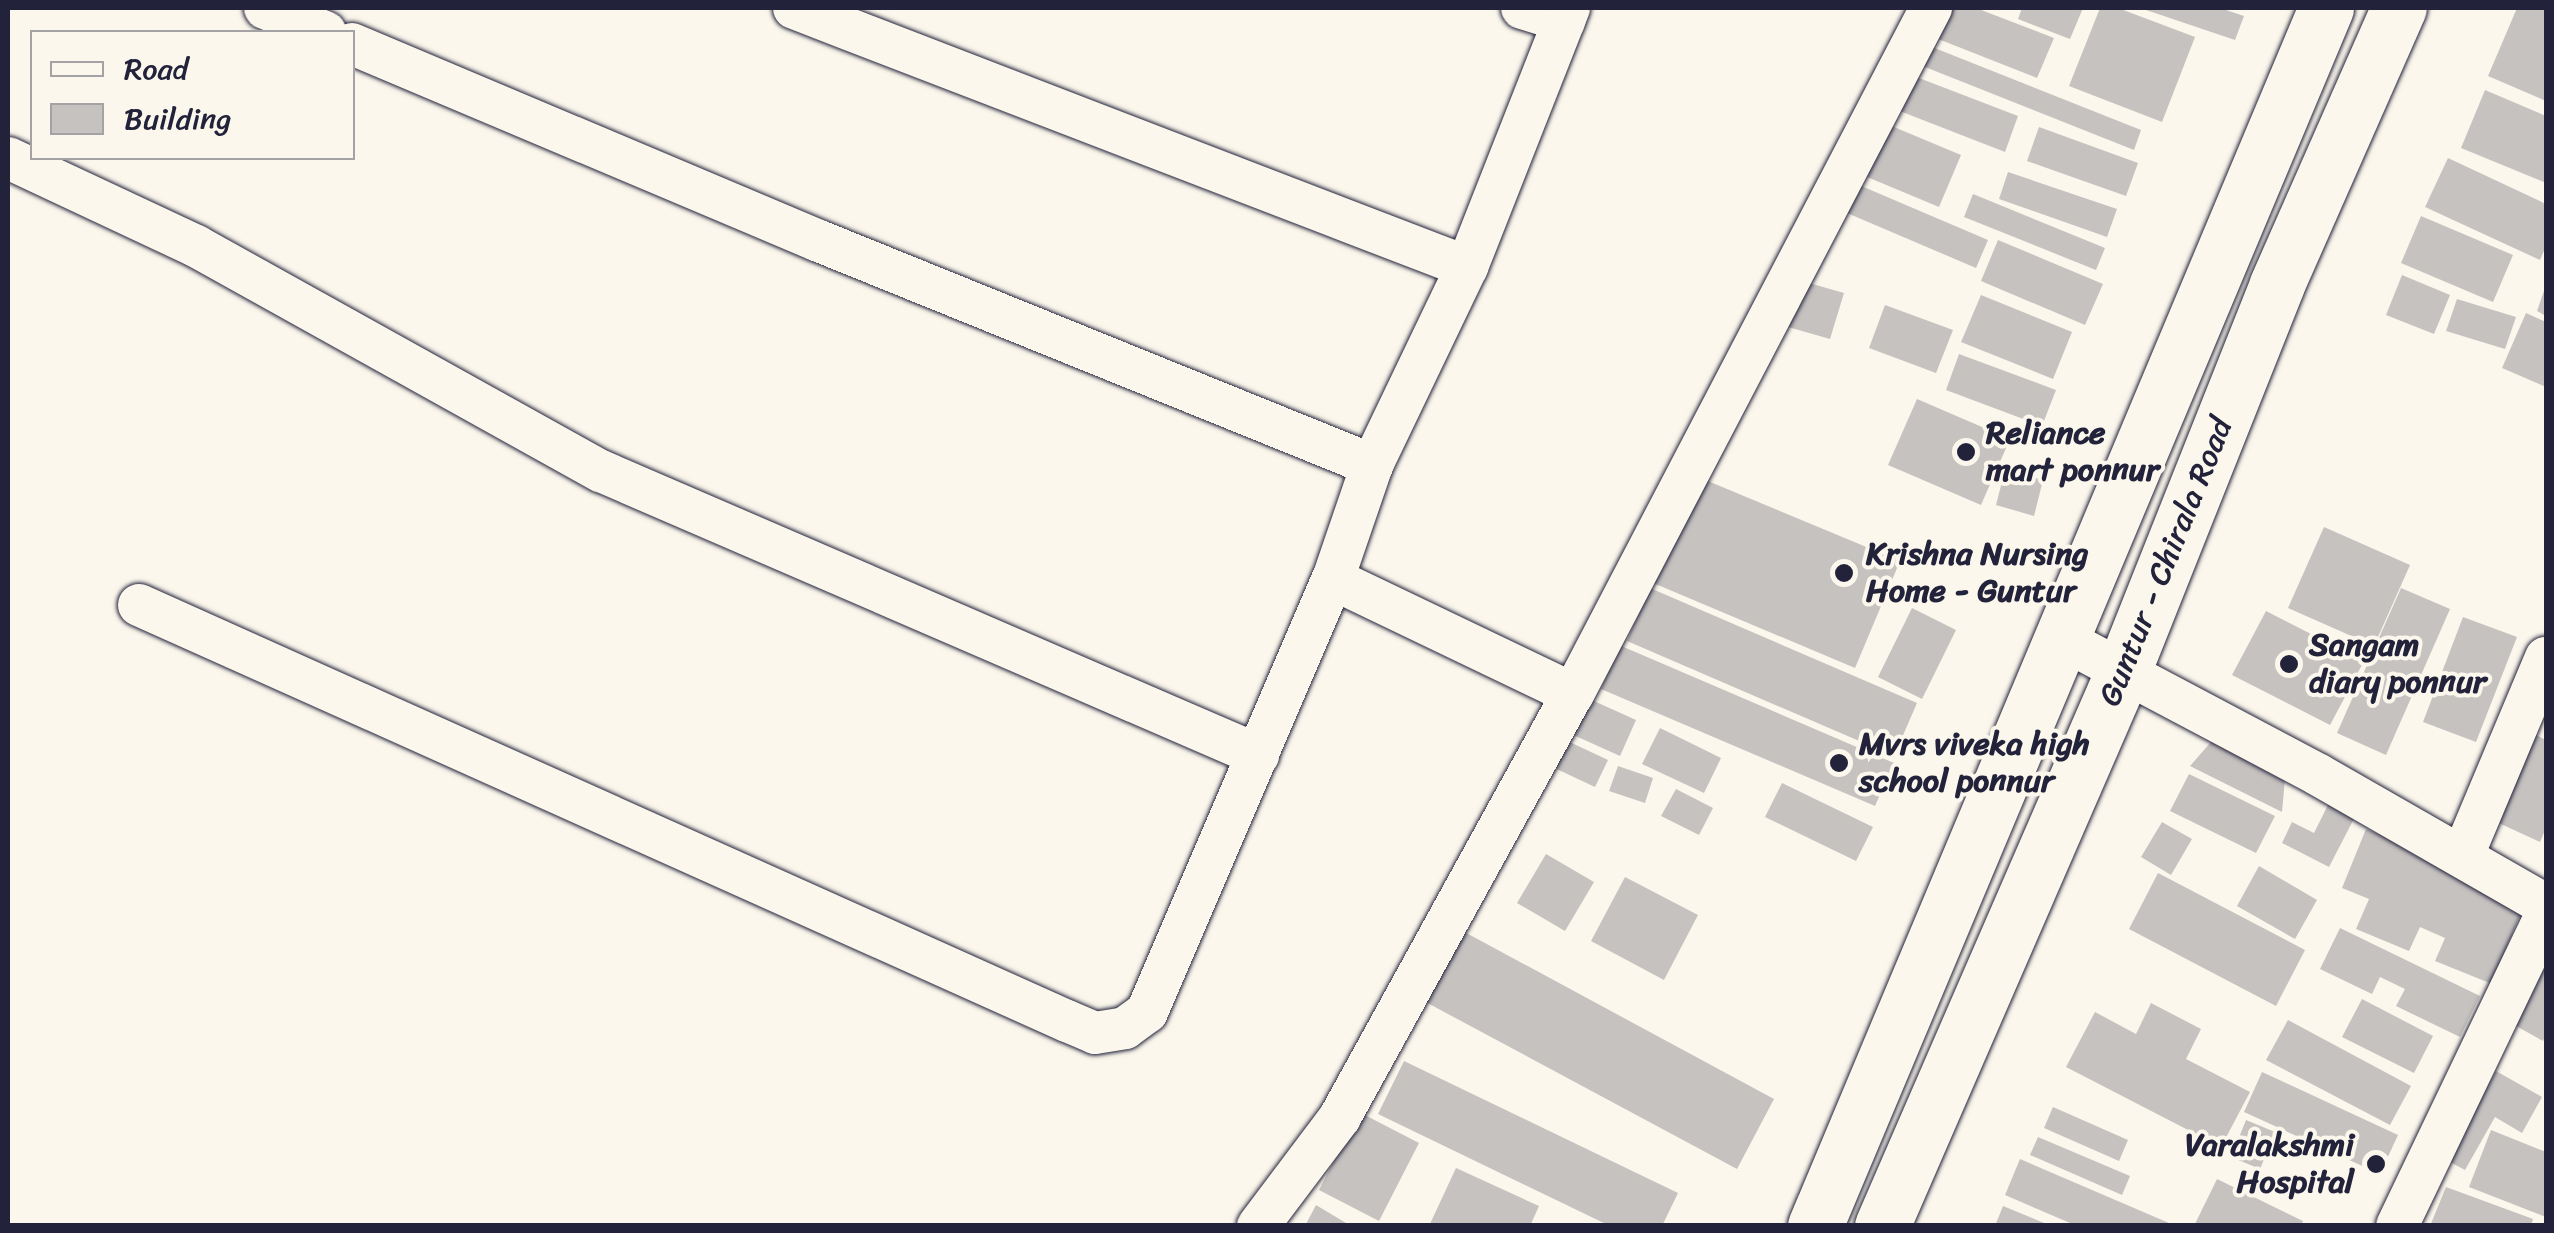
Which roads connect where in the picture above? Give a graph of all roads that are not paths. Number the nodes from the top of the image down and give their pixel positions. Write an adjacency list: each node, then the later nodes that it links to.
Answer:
1 (265, 8): 8 (street)
2 (794, 8): 11 (street)
3 (1522, 8): 7 (street)
4 (1931, 8): 18 (street)
5 (2326, 8): 15 (main road, Guntur - Chirala Road)
6 (2400, 8): 17 (main road, Guntur - Chirala Road)
7 (1566, 14): 11 (street)
8 (319, 30)
9 (355, 45): 12 (street)
10 (8, 158): 19 (street)
11 (1467, 267): 12 (street)
12 (1372, 466): 13 (street)
13 (1333, 579): 18 (street); 19 (street)
14 (139, 605): 19 (street)
15 (2062, 639): 17 (street); 23 (main road, Guntur - Chirala Road)
16 (2546, 658): 20 (street)
17 (2124, 670): 20 (street); 25 (main road, Guntur - Chirala Road)
18 (1573, 694): 24 (street)
19 (1258, 755)
20 (2464, 855): 21 (street)
21 (2546, 905)
22 (2546, 915): 26 (street)
23 (1825, 1222)
24 (1258, 1226)
25 (1882, 1226)
26 (2397, 1226)

